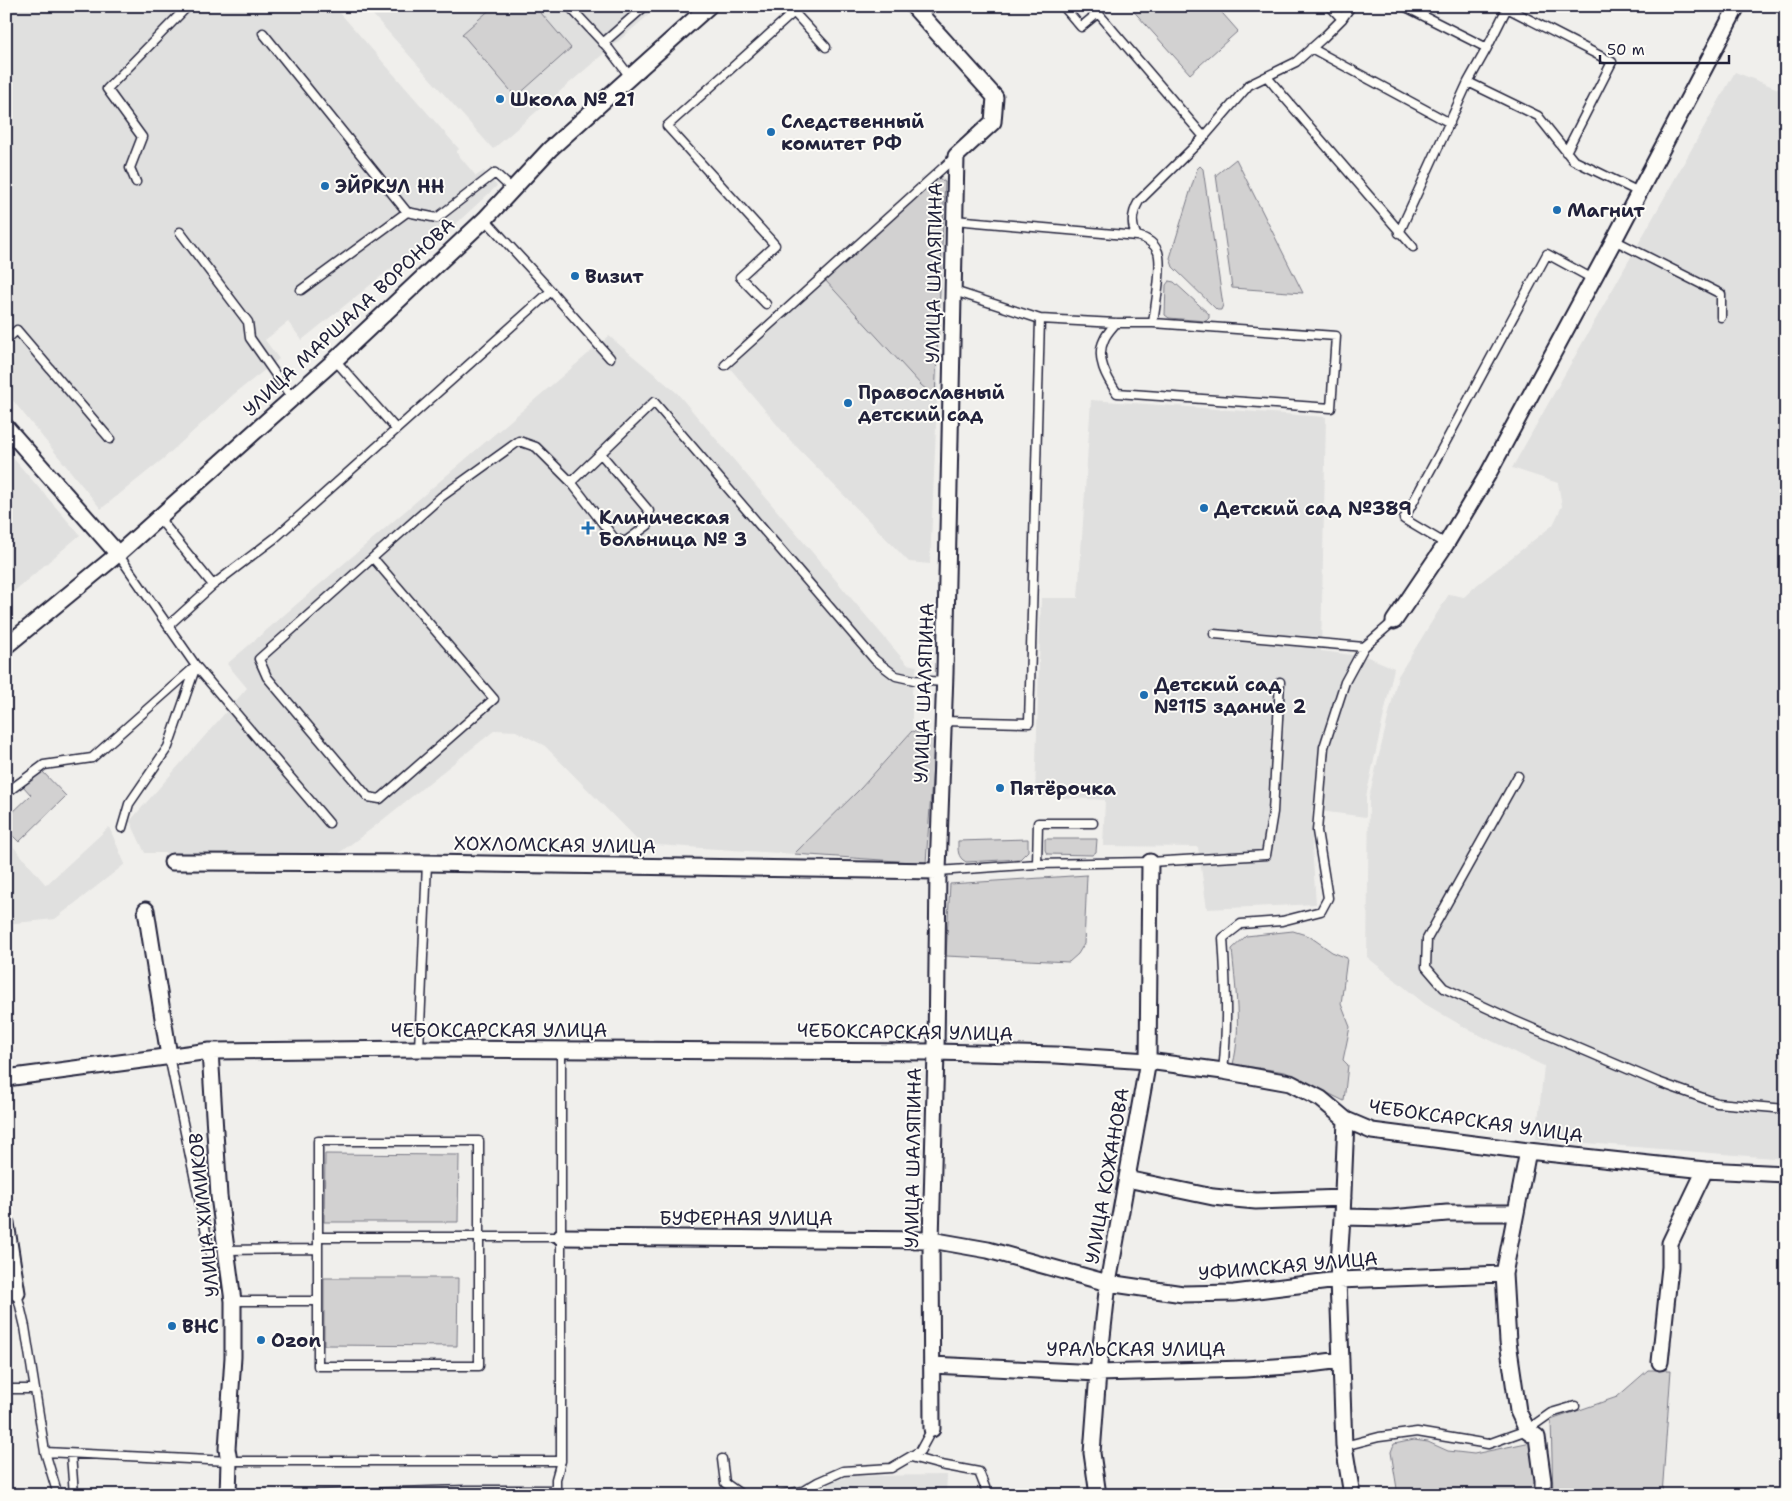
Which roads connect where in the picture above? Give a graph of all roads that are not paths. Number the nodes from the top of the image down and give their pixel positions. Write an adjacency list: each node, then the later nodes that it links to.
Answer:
1 (188, 6): 25 (lane)
2 (569, 6): 14 (lane)
3 (645, 6): 14 (lane)
4 (709, 6): 19 (street, УЛИЦА МАРШАЛА ВОРОНОВА)
5 (913, 6): 24 (street)
6 (1063, 6): 22 (lane)
7 (1330, 6): 12 (lane)
8 (1351, 6): 12 (lane)
9 (1404, 6): 17 (lane)
10 (1737, 6): 27 (street)
11 (791, 9): 15 (lane); 40 (lane)
12 (1342, 19): 16 (lane)
13 (263, 33): 28 (lane)
14 (602, 43): 19 (lane)
15 (826, 47)
16 (1312, 48): 18 (lane); 21 (lane)
17 (1487, 48): 20 (lane); 23 (lane)
18 (1267, 77): 22 (lane); 32 (lane)
19 (631, 78): 26 (street, УЛИЦА МАРШАЛА ВОРОНОВА)
20 (1468, 82): 21 (lane); 23 (lane)
21 (1450, 123): 32 (lane)
22 (1204, 137): 33 (lane)
23 (1566, 152): 27 (lane)
24 (956, 156): 30 (street, УЛИЦА ШАЛЯПИНА); 48 (lane)
25 (136, 182)
26 (512, 190): 28 (lane); 29 (street, УЛИЦА МАРШАЛА ВОРОНОВА)
27 (1639, 192): 34 (street)
28 (408, 212): 37 (lane)
29 (485, 218): 38 (lane); 47 (street, УЛИЦА МАРШАЛА ВОРОНОВА)
30 (954, 220): 33 (lane); 39 (street, УЛИЦА ШАЛЯПИНА)
31 (180, 232): 49 (lane)
32 (1399, 233): 35 (lane)
33 (1136, 236): 44 (lane)
34 (1614, 240): 36 (street); 41 (lane)
35 (1413, 247)
36 (1594, 279): 56 (street); 56 (lane)
37 (301, 290)
38 (551, 291): 46 (lane); 51 (lane)
39 (954, 291): 42 (lane); 66 (street, УЛИЦА ШАЛЯПИНА)
40 (766, 304)
41 (1721, 317)
42 (1040, 318): 43 (lane); 68 (lane)
43 (1116, 323): 44 (lane); 44 (lane)
44 (1153, 323)
45 (6, 340): 52 (lane)
46 (610, 358)
47 (335, 360): 49 (street, УЛИЦА МАРШАЛА ВОРОНОВА); 51 (lane)
48 (725, 365)
49 (292, 398): 55 (street, УЛИЦА МАРШАЛА ВОРОНОВА)
50 (6, 426): 57 (street)
51 (396, 429): 59 (lane)
52 (110, 439)
53 (601, 454): 54 (lane); 54 (lane); 66 (lane)
54 (571, 482): 58 (lane)
55 (158, 517): 57 (street, УЛИЦА МАРШАЛА ВОРОНОВА); 59 (lane)
56 (1446, 544): 60 (street)
57 (118, 554): 61 (lane); 63 (street, УЛИЦА МАРШАЛА ВОРОНОВА)
58 (373, 558): 58 (lane)
59 (213, 585): 61 (lane)
60 (1394, 621): 64 (lane)
61 (169, 625): 65 (lane)
62 (1214, 634): 64 (lane)
63 (6, 646)
64 (1364, 647): 86 (lane)
65 (196, 666): 70 (lane); 72 (lane); 73 (lane)
66 (945, 682): 68 (street, УЛИЦА ШАЛЯПИНА)
67 (1280, 682): 75 (lane)
68 (943, 721): 78 (street, УЛИЦА ШАЛЯПИНА)
69 (1518, 776): 88 (lane)
70 (6, 793)
71 (1093, 823): 77 (lane)
72 (329, 824)
73 (122, 828)
74 (172, 862): 76 (street, ХОХЛОМСКАЯ УЛИЦА)
75 (1150, 862): 77 (lane); 85 (street, УЛИЦА КОЖАНОВА)
76 (427, 863): 78 (street, ХОХЛОМСКАЯ УЛИЦА); 80 (lane)
77 (1037, 864): 78 (lane)
78 (938, 871): 83 (street, УЛИЦА ШАЛЯПИНА)
79 (146, 910): 84 (street)
80 (419, 1049): 81 (street, ЧЕБОКСАРСКАЯ УЛИЦА); 82 (street, ЧЕБОКСАРСКАЯ УЛИЦА)
81 (561, 1050): 83 (street, ЧЕБОКСАРСКАЯ УЛИЦА); 100 (lane)
82 (210, 1051): 84 (street, ЧЕБОКСАРСКАЯ УЛИЦА); 103 (street, УЛИЦА ХИМИКОВ)
83 (936, 1052): 85 (street, ЧЕБОКСАРСКАЯ УЛИЦА); 101 (street, УЛИЦА ШАЛЯПИНА)
84 (169, 1056): 87 (street, ЧЕБОКСАРСКАЯ УЛИЦА); 107 (lane)
85 (1148, 1061): 86 (street, ЧЕБОКСАРСКАЯ УЛИЦА); 93 (street, УЛИЦА КОЖАНОВА)
86 (1223, 1071): 89 (street, ЧЕБОКСАРСКАЯ УЛИЦА)
87 (6, 1078)
88 (1786, 1109)
89 (1346, 1120): 90 (street, ЧЕБОКСАРСКАЯ УЛИЦА); 94 (street)
90 (1528, 1151): 91 (street, ЧЕБОКСАРСКАЯ УЛИЦА); 95 (street)
91 (1706, 1170): 92 (street, ЧЕБОКСАРСКАЯ УЛИЦА); 112 (street)
92 (1786, 1174)
93 (1127, 1179): 94 (street); 106 (street, УЛИЦА КОЖАНОВА)
94 (1343, 1198): 96 (street)
95 (1516, 1213): 96 (street); 104 (street)
96 (1342, 1217): 105 (street)
97 (6, 1224): 108 (street)
98 (318, 1237): 99 (lane); 99 (lane); 102 (lane)
99 (479, 1237): 100 (lane); 110 (lane)
100 (561, 1237): 101 (street, БУФЕРНАЯ УЛИЦА); 126 (lane)
101 (931, 1240): 106 (street, УФИМСКАЯ УЛИЦА); 113 (street, УЛИЦА ШАЛЯПИНА)
102 (318, 1249): 103 (lane); 110 (lane)
103 (226, 1250): 109 (street, УЛИЦА ХИМИКОВ)
104 (1504, 1274): 105 (street, УФИМСКАЯ УЛИЦА); 119 (street)
105 (1338, 1280): 106 (street, УФИМСКАЯ УЛИЦА); 111 (street)
106 (1108, 1283): 114 (street, УЛИЦА КОЖАНОВА)
107 (217, 1285)
108 (12, 1293): 116 (lane)
109 (233, 1300): 110 (lane); 125 (street, УЛИЦА ХИМИКОВ)
110 (318, 1301)
111 (1340, 1360): 114 (street, УРАЛЬСКАЯ УЛИЦА); 120 (street)
112 (1660, 1362)
113 (932, 1365): 114 (street, УРАЛЬСКАЯ УЛИЦА); 118 (street, УЛИЦА ШАЛЯПИНА)
114 (1098, 1373): 134 (street, УЛИЦА КОЖАНОВА)
115 (6, 1389): 116 (lane)
116 (35, 1389): 121 (lane)
117 (1575, 1406): 119 (lane)
118 (932, 1429): 123 (lane)
119 (1527, 1430): 120 (lane); 136 (street)
120 (1344, 1446): 135 (street)
121 (44, 1452): 122 (lane); 127 (lane)
122 (71, 1454): 125 (lane); 128 (lane)
123 (910, 1457): 132 (lane); 133 (lane)
124 (722, 1459): 131 (lane)
125 (229, 1461): 126 (lane); 129 (street, УЛИЦА ХИМИКОВ)
126 (561, 1461): 130 (lane)
127 (58, 1495)
128 (74, 1495)
129 (228, 1495)
130 (295, 1495)
131 (742, 1495)
132 (780, 1495)
133 (988, 1495)
134 (1098, 1495)
135 (1352, 1495)
136 (1543, 1495)

